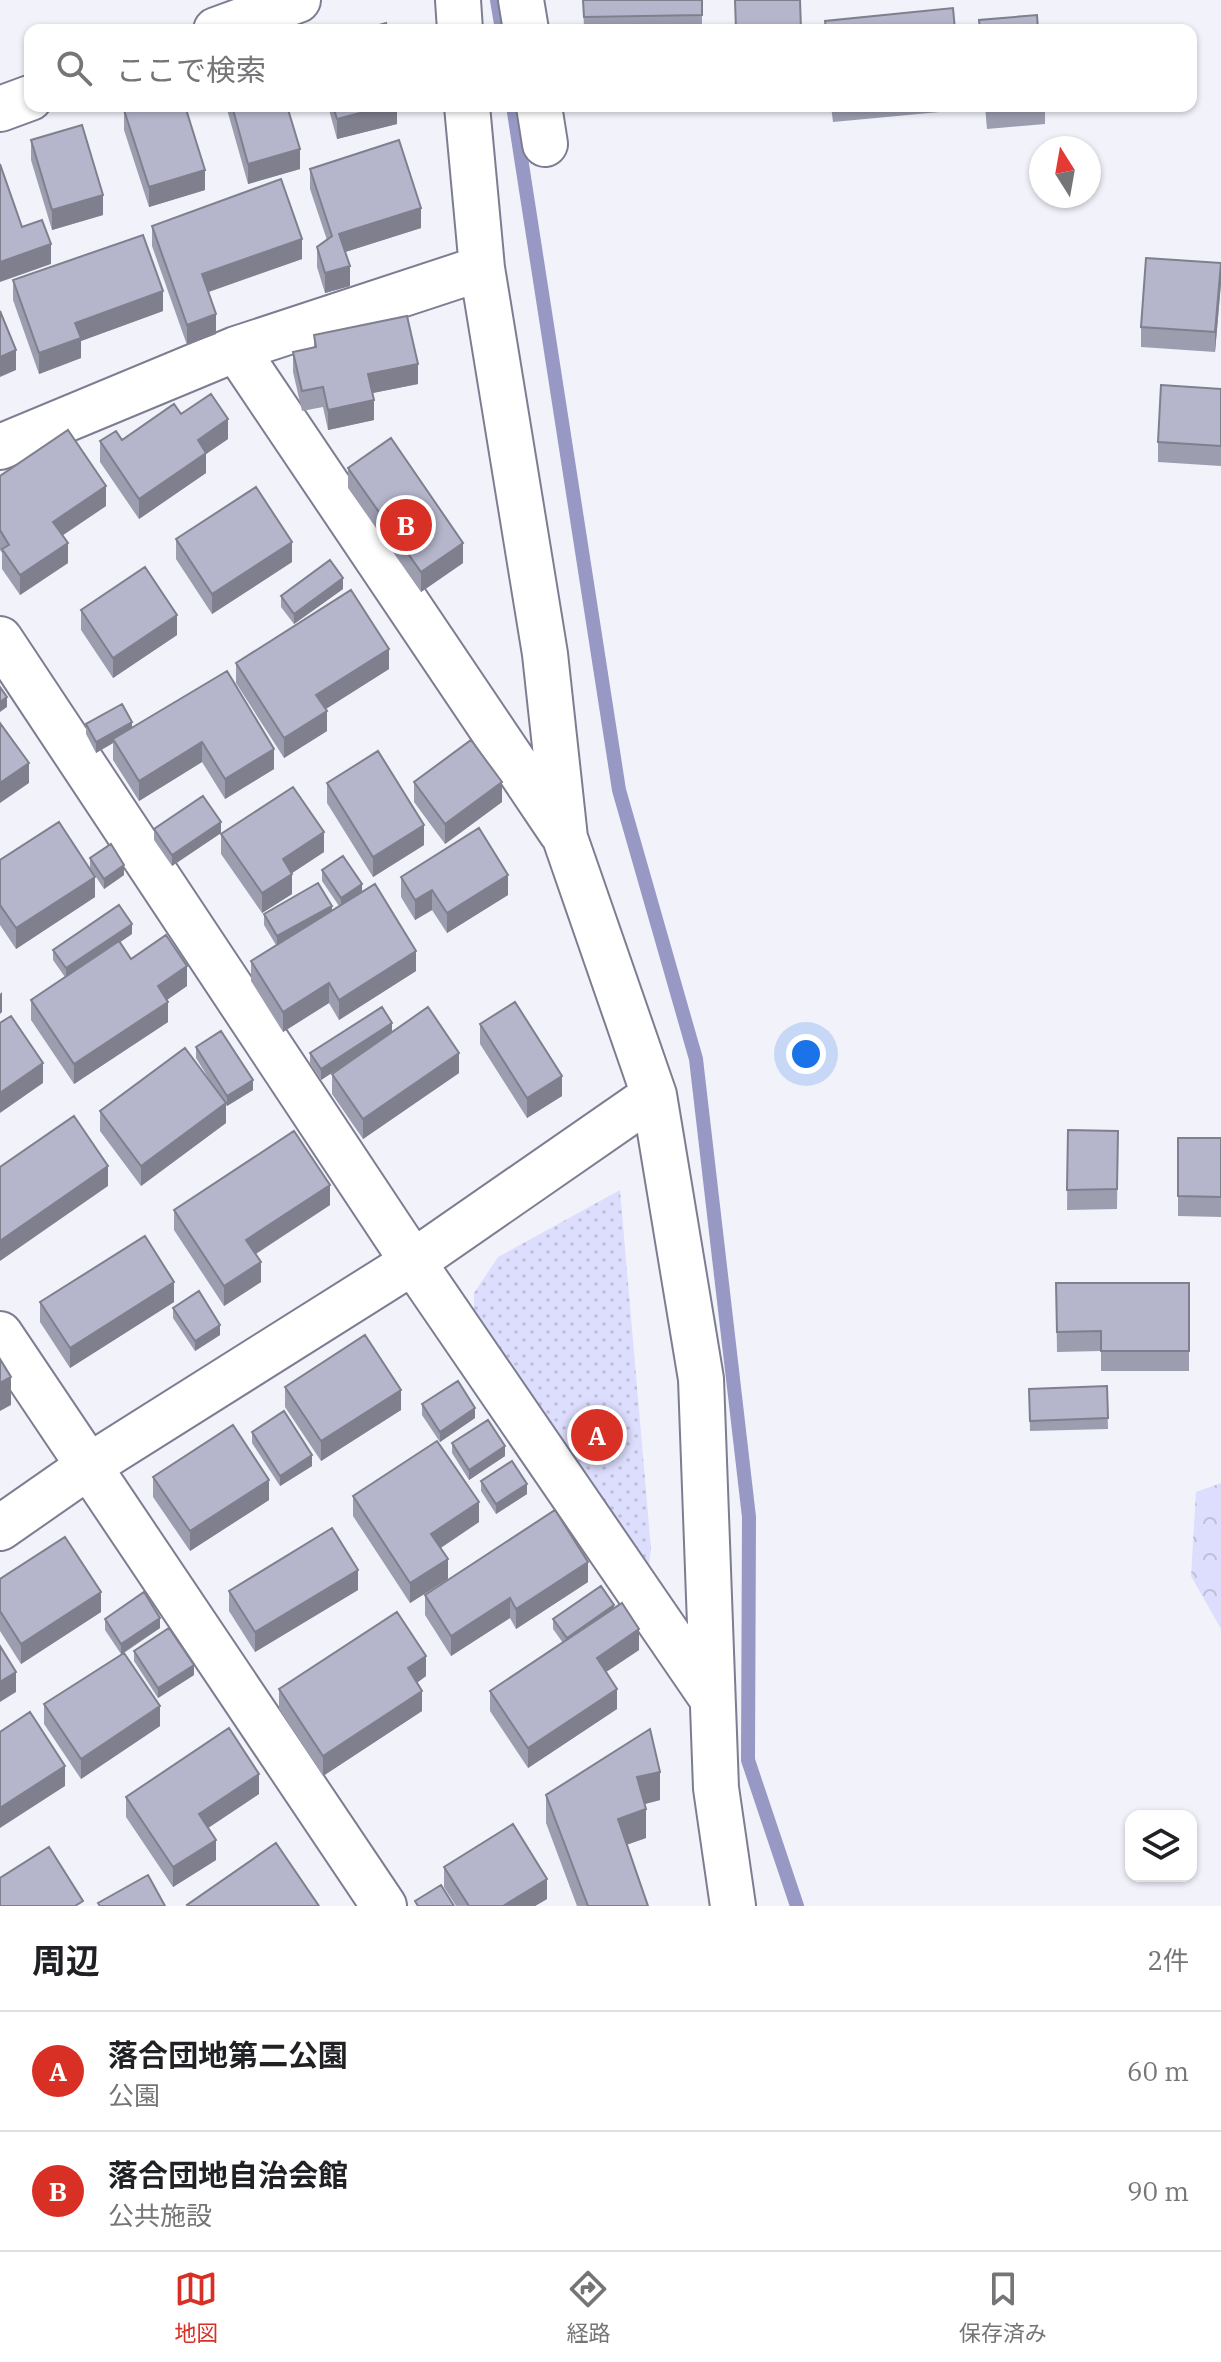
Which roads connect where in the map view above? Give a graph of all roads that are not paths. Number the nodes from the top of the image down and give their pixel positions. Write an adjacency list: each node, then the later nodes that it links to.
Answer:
1 (298, 0): 4 (street)
2 (458, 0): 5 (street)
3 (521, 0): 6 (street)
4 (232, 24)
5 (460, 24)
6 (525, 24)
7 (24, 100): 8 (street)
8 (0, 109)
9 (468, 112): 10 (street)
10 (482, 268): 11 (street); 14 (street)
11 (236, 349): 12 (street); 14 (street)
12 (0, 447)
13 (0, 639): 16 (street)
14 (565, 838): 15 (street)
15 (654, 1095): 16 (street); 20 (street)
16 (413, 1262): 18 (street); 20 (street)
17 (0, 1334): 18 (street)
18 (89, 1466): 19 (street); 21 (street)
19 (0, 1528)
20 (711, 1697): 22 (street)
21 (384, 1906)
22 (733, 1906)

